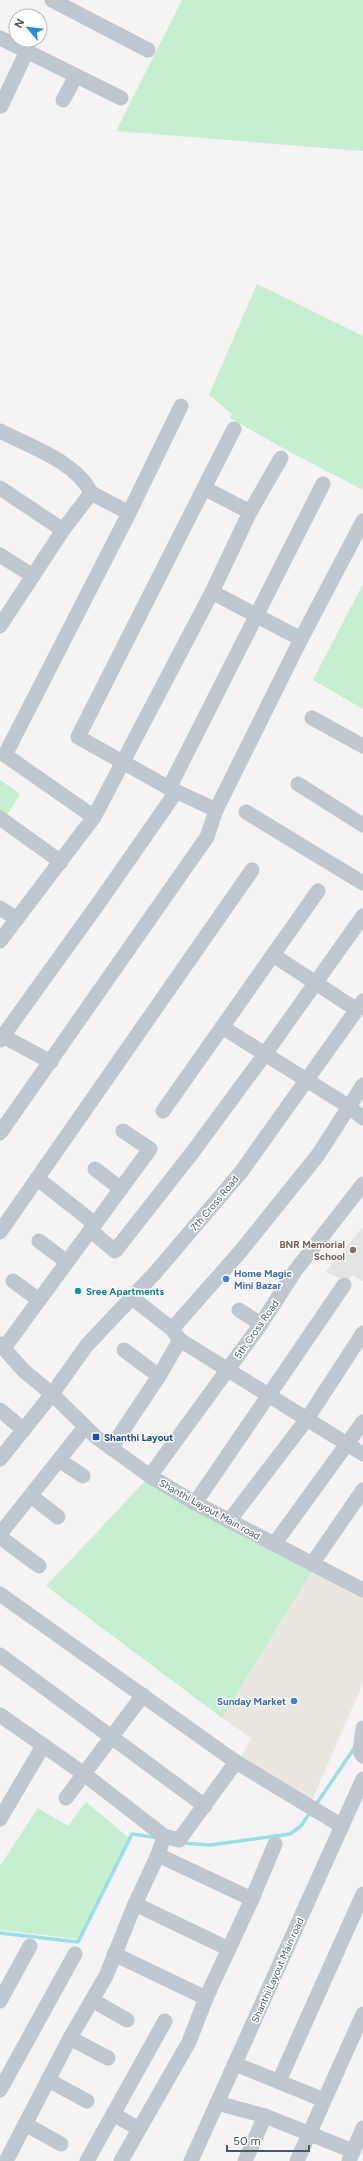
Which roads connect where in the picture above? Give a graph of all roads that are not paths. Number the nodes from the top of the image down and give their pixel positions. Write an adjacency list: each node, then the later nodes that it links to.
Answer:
1 (52, 0): 3 (street)
2 (0, 38): 4 (street)
3 (148, 50)
4 (27, 51): 5 (street); 8 (street)
5 (76, 76): 6 (street); 7 (street)
6 (121, 98)
7 (63, 100)
8 (1, 106)
9 (181, 406): 18 (street)
10 (234, 429): 15 (street)
11 (0, 431): 16 (street)
12 (281, 458): 17 (street)
13 (323, 484): 24 (street)
14 (0, 488): 20 (street)
15 (204, 488): 17 (street); 29 (street)
16 (91, 493): 18 (street); 20 (street)
17 (250, 512): 23 (street)
18 (129, 513): 34 (street)
19 (363, 521): 26 (street)
20 (63, 530): 22 (street)
21 (0, 555): 22 (street)
22 (33, 576): 25 (street)
23 (212, 592): 24 (street); 29 (street)
24 (256, 615): 26 (street); 31 (street)
25 (1, 624)
26 (301, 639): 32 (street)
27 (312, 718): 28 (street)
28 (363, 746)
29 (125, 762): 31 (street); 34 (street)
30 (298, 784): 36 (street)
31 (173, 790): 32 (street); 49 (street)
32 (216, 810): 51 (street)
33 (246, 812): 39 (street)
34 (94, 817): 37 (street)
35 (0, 818): 37 (street)
36 (363, 825)
37 (61, 862): 43 (street)
38 (252, 870): 60 (street)
39 (363, 883)
40 (318, 891): 45 (street)
41 (0, 908): 43 (street)
42 (363, 916): 46 (street)
43 (17, 919): 44 (street)
44 (0, 941)
45 (273, 955): 46 (street); 48 (street)
46 (315, 982): 47 (street); 50 (street)
47 (360, 1006): 52 (street, 7th Cross Road)
48 (222, 1027): 50 (street); 55 (street)
49 (1, 1038): 51 (street)
50 (265, 1054): 52 (street); 63 (street)
51 (51, 1062): 58 (street)
52 (307, 1080): 54 (street); 69 (street, 7th Cross Road)
53 (363, 1085): 54 (street)
54 (348, 1106): 56 (street); 74 (street)
55 (162, 1111)
56 (363, 1118)
57 (123, 1132): 62 (street)
58 (0, 1133)
59 (95, 1169): 62 (street)
60 (38, 1179): 63 (street); 64 (street)
61 (363, 1184): 72 (street, 5th Cross Road)
62 (121, 1189): 63 (street)
63 (92, 1227): 66 (street)
64 (0, 1232)
65 (40, 1241): 66 (street)
66 (67, 1262): 70 (street)
67 (13, 1281): 70 (street)
68 (344, 1285): 80 (street)
69 (131, 1297): 74 (street); 79 (street, 7th Cross Road)
70 (39, 1300): 75 (street)
71 (239, 1310): 72 (street)
72 (261, 1324): 77 (street, 5th Cross Road)
73 (363, 1333): 82 (street)
74 (176, 1334): 77 (street); 78 (street)
75 (2, 1346): 79 (street, Shanthi Layout Main road)
76 (124, 1350): 78 (street)
77 (228, 1370): 80 (street); 92 (street, 5th Cross Road)
78 (159, 1376): 87 (street)
79 (52, 1394): 84 (street, Shanthi Layout Main road); 85 (street, 7th Cross Road)
80 (269, 1395): 82 (street); 95 (street)
81 (0, 1410): 85 (street)
82 (307, 1419): 86 (street); 97 (street)
83 (363, 1422): 86 (street)
84 (85, 1427): 87 (street, Shanthi Layout Main road); 90 (street)
85 (24, 1430): 89 (street, 7th Cross Road)
86 (348, 1445): 88 (street); 99 (street)
87 (111, 1448): 92 (street, Shanthi Layout Main road)
88 (363, 1454)
89 (0, 1459)
90 (59, 1460): 91 (street); 94 (street)
91 (83, 1476)
92 (150, 1476): 95 (street, Shanthi Layout Main road)
93 (363, 1490): 100 (street)
94 (31, 1496): 96 (street); 98 (street)
95 (195, 1503): 97 (street, Shanthi Layout Main road)
96 (58, 1517)
97 (229, 1521): 99 (street, Shanthi Layout Main road)
98 (0, 1536): 101 (street)
99 (275, 1544): 100 (street, Shanthi Layout Main road)
100 (312, 1564): 102 (street, Shanthi Layout Main road)
101 (39, 1566)
102 (363, 1590)
103 (0, 1594): 105 (street)
104 (0, 1655): 108 (street)
105 (143, 1695): 108 (street); 111 (street)
106 (0, 1715): 109 (street)
107 (363, 1728): 110 (street)
108 (112, 1736): 112 (street); 115 (street)
109 (43, 1746): 112 (street); 116 (street)
110 (363, 1756)
111 (236, 1762): 115 (street); 117 (street)
112 (84, 1774): 114 (street); 118 (street)
113 (363, 1779): 117 (street, Shanthi Layout Main road)
114 (66, 1798)
115 (205, 1806): 118 (street)
116 (0, 1819)
117 (342, 1826): 136 (street, Shanthi Layout Main road)
118 (164, 1836): 120 (street)
119 (275, 1844): 122 (street)
120 (158, 1856): 122 (street); 123 (street)
121 (363, 1894): 138 (street)
122 (252, 1899): 125 (street)
123 (135, 1904): 125 (street); 127 (street)
124 (30, 1946): 130 (street)
125 (229, 1949): 128 (street)
126 (75, 1954): 139 (street)
127 (114, 1954): 128 (street); 129 (street)
128 (206, 1998): 147 (street)
129 (92, 2000): 132 (street); 134 (street)
130 (0, 2002)
131 (363, 2014): 140 (street)
132 (127, 2020)
133 (165, 2021): 143 (street)
134 (70, 2038): 135 (street); 137 (street)
135 (108, 2058)
136 (235, 2064): 138 (street); 142 (street, Shanthi Layout Main road)
137 (48, 2080): 141 (street); 145 (street)
138 (279, 2081): 140 (street)
139 (0, 2090)
140 (324, 2100): 148 (street)
141 (87, 2101)
142 (217, 2103): 144 (street); 154 (street, Shanthi Layout Main road)
143 (113, 2114): 147 (street); 152 (street)
144 (265, 2116): 148 (street); 155 (street)
145 (25, 2124): 149 (street); 151 (street)
146 (363, 2128): 150 (street)
147 (139, 2129): 153 (street)
148 (309, 2135): 150 (street); 156 (street)
149 (62, 2144)
150 (351, 2156)
151 (6, 2161)
152 (87, 2161)
153 (121, 2161)
154 (191, 2161)
155 (245, 2161)
156 (297, 2161)

